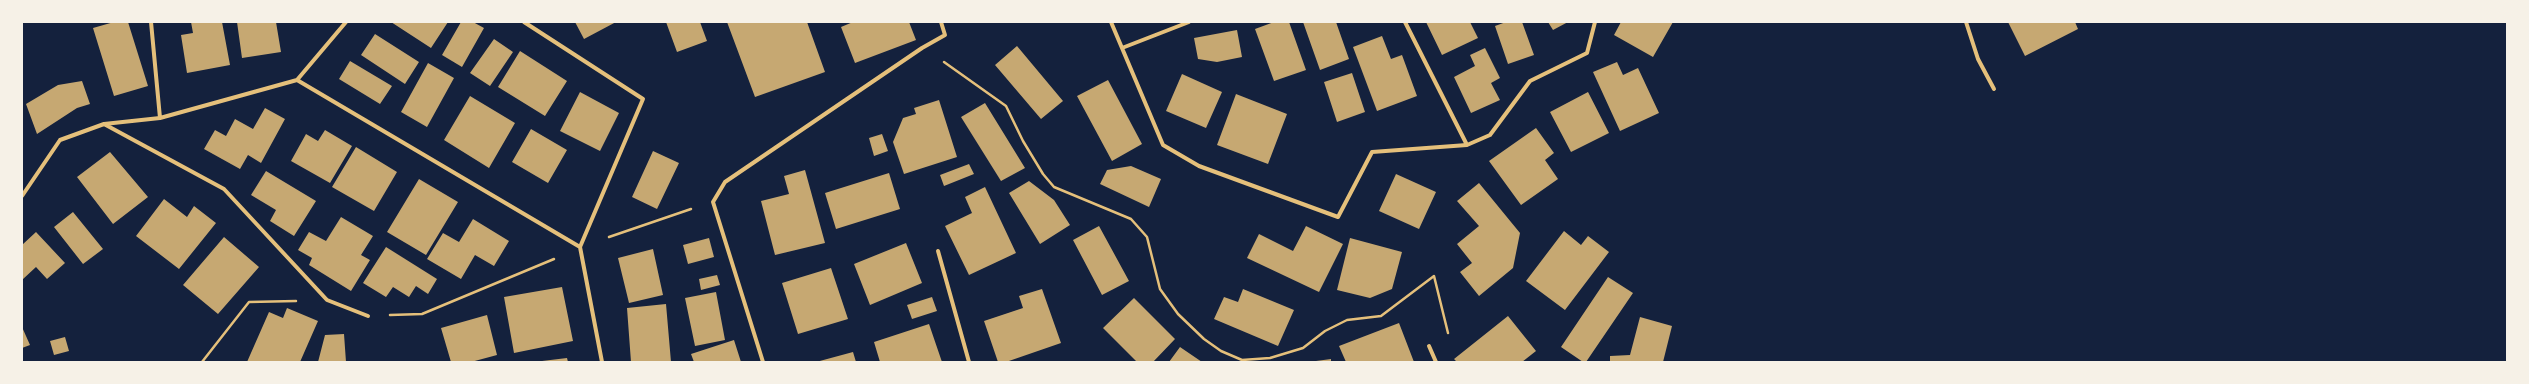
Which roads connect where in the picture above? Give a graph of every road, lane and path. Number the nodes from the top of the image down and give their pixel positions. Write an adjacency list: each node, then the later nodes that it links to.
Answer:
1 (151, 22): 14 (street)
2 (346, 22): 12 (street)
3 (524, 22): 19 (street)
4 (941, 22): 10 (street)
5 (1111, 22): 11 (street)
6 (1189, 22): 11 (street)
7 (1405, 22): 16 (street)
8 (1595, 22): 16 (street)
9 (1966, 22): 13 (street)
10 (922, 48): 18 (street); 23 (path)
11 (1122, 48): 16 (street)
12 (297, 80): 14 (street); 19 (street)
13 (1994, 89)
14 (160, 118): 15 (street)
15 (104, 124): 17 (street); 21 (street)
16 (1466, 145)
17 (22, 196)
18 (713, 202): 19 (path); 26 (street)
19 (580, 247): 22 (path); 25 (street)
20 (938, 252): 27 (street)
21 (327, 300): 22 (street); 24 (path)
22 (368, 316)
23 (1429, 346): 28 (street)
24 (202, 362)
25 (602, 362)
26 (763, 362)
27 (969, 362)
28 (1436, 362)

